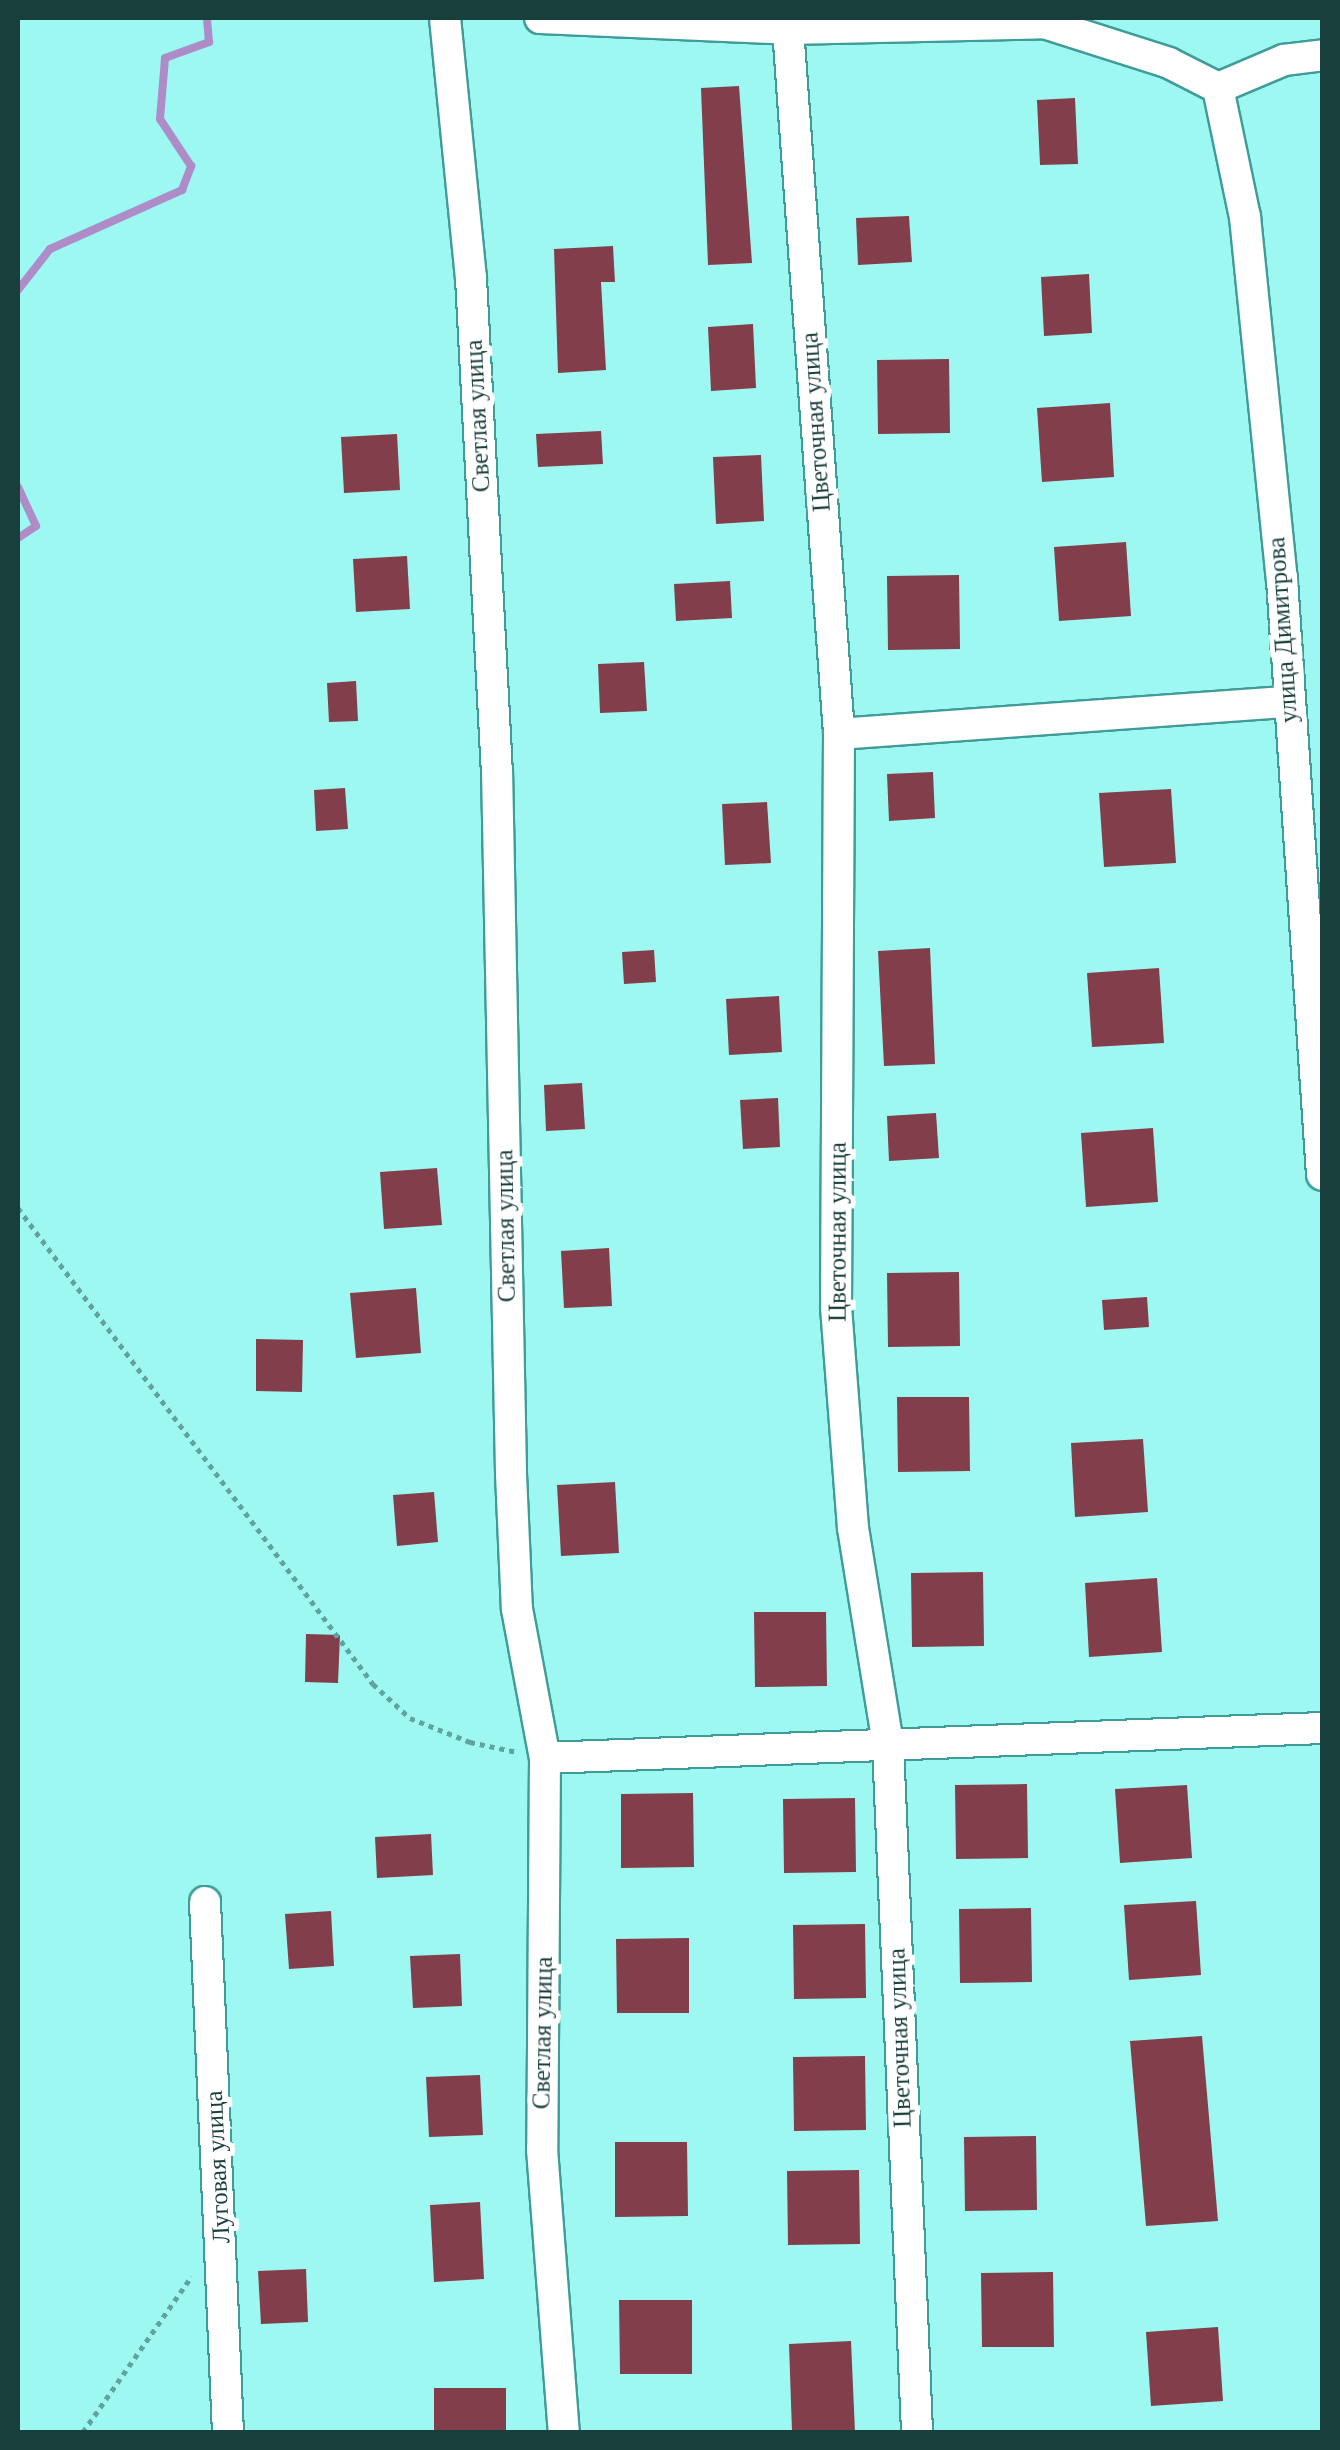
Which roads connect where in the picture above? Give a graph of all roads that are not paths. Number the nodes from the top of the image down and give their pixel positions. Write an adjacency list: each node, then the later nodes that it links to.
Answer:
1 (444, 18): 11 (street, Светлая улица)
2 (540, 18): 3 (street)
3 (788, 28): 5 (street); 7 (street, Цветочная улица)
4 (1322, 55): 5 (street)
5 (1218, 88): 6 (street, улица Димитрова)
6 (1287, 702): 7 (street); 8 (street, улица Димитрова)
7 (839, 734): 10 (street, Цветочная улица)
8 (1322, 1175)
9 (1322, 1728): 10 (street)
10 (888, 1745): 11 (street); 15 (street, Цветочная улица)
11 (546, 1758): 14 (street, Светлая улица)
12 (205, 1902): 13 (street, Луговая улица)
13 (228, 2432)
14 (564, 2432)
15 (917, 2432)

